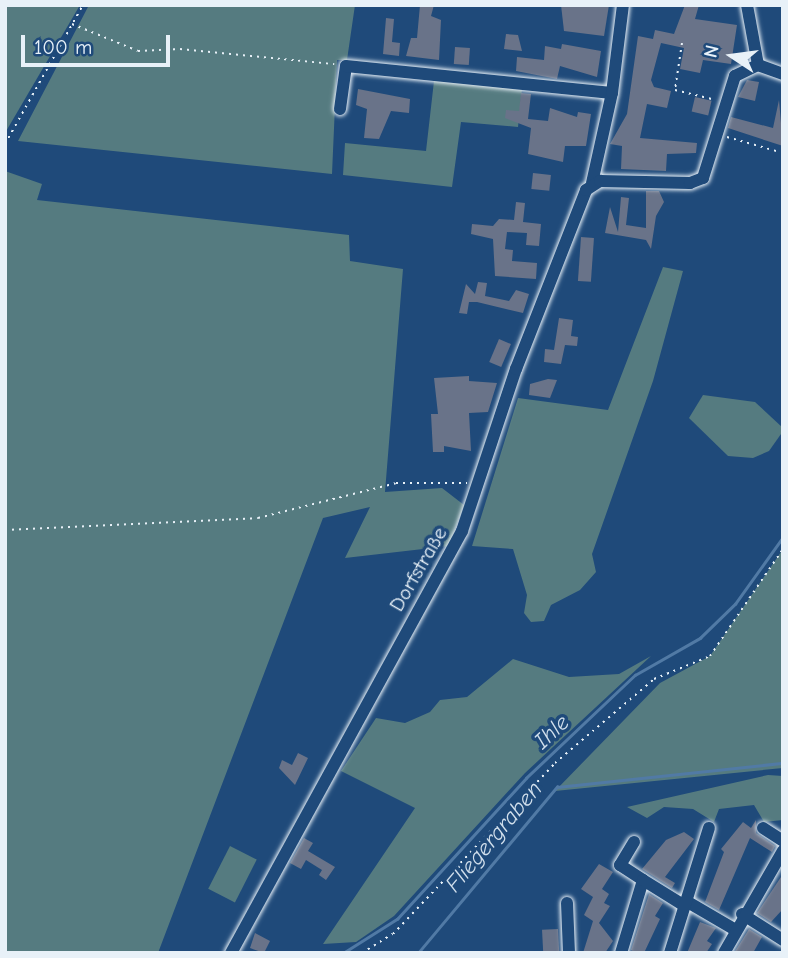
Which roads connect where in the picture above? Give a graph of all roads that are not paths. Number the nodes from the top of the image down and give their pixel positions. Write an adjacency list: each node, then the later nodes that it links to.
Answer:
1 (623, 5): 5 (street, Dorfstraße)
2 (747, 5): 3 (street)
3 (758, 65): 4 (street); 7 (street)
4 (783, 74)
5 (612, 93): 6 (street); 7 (street, Dorfstraße)
6 (340, 109)
7 (592, 183): 19 (street, Dorfstraße)
8 (709, 828): 15 (street)
9 (764, 828): 10 (street)
10 (783, 841)
11 (634, 842): 13 (street)
12 (783, 851): 16 (street)
13 (643, 880): 15 (street); 21 (street)
14 (567, 903): 20 (street)
15 (686, 904): 17 (street); 22 (street)
16 (742, 914): 17 (street); 18 (street)
17 (734, 929): 23 (street)
18 (783, 940)
19 (231, 953)
20 (569, 953)
21 (621, 953)
22 (670, 953)
23 (724, 953)

